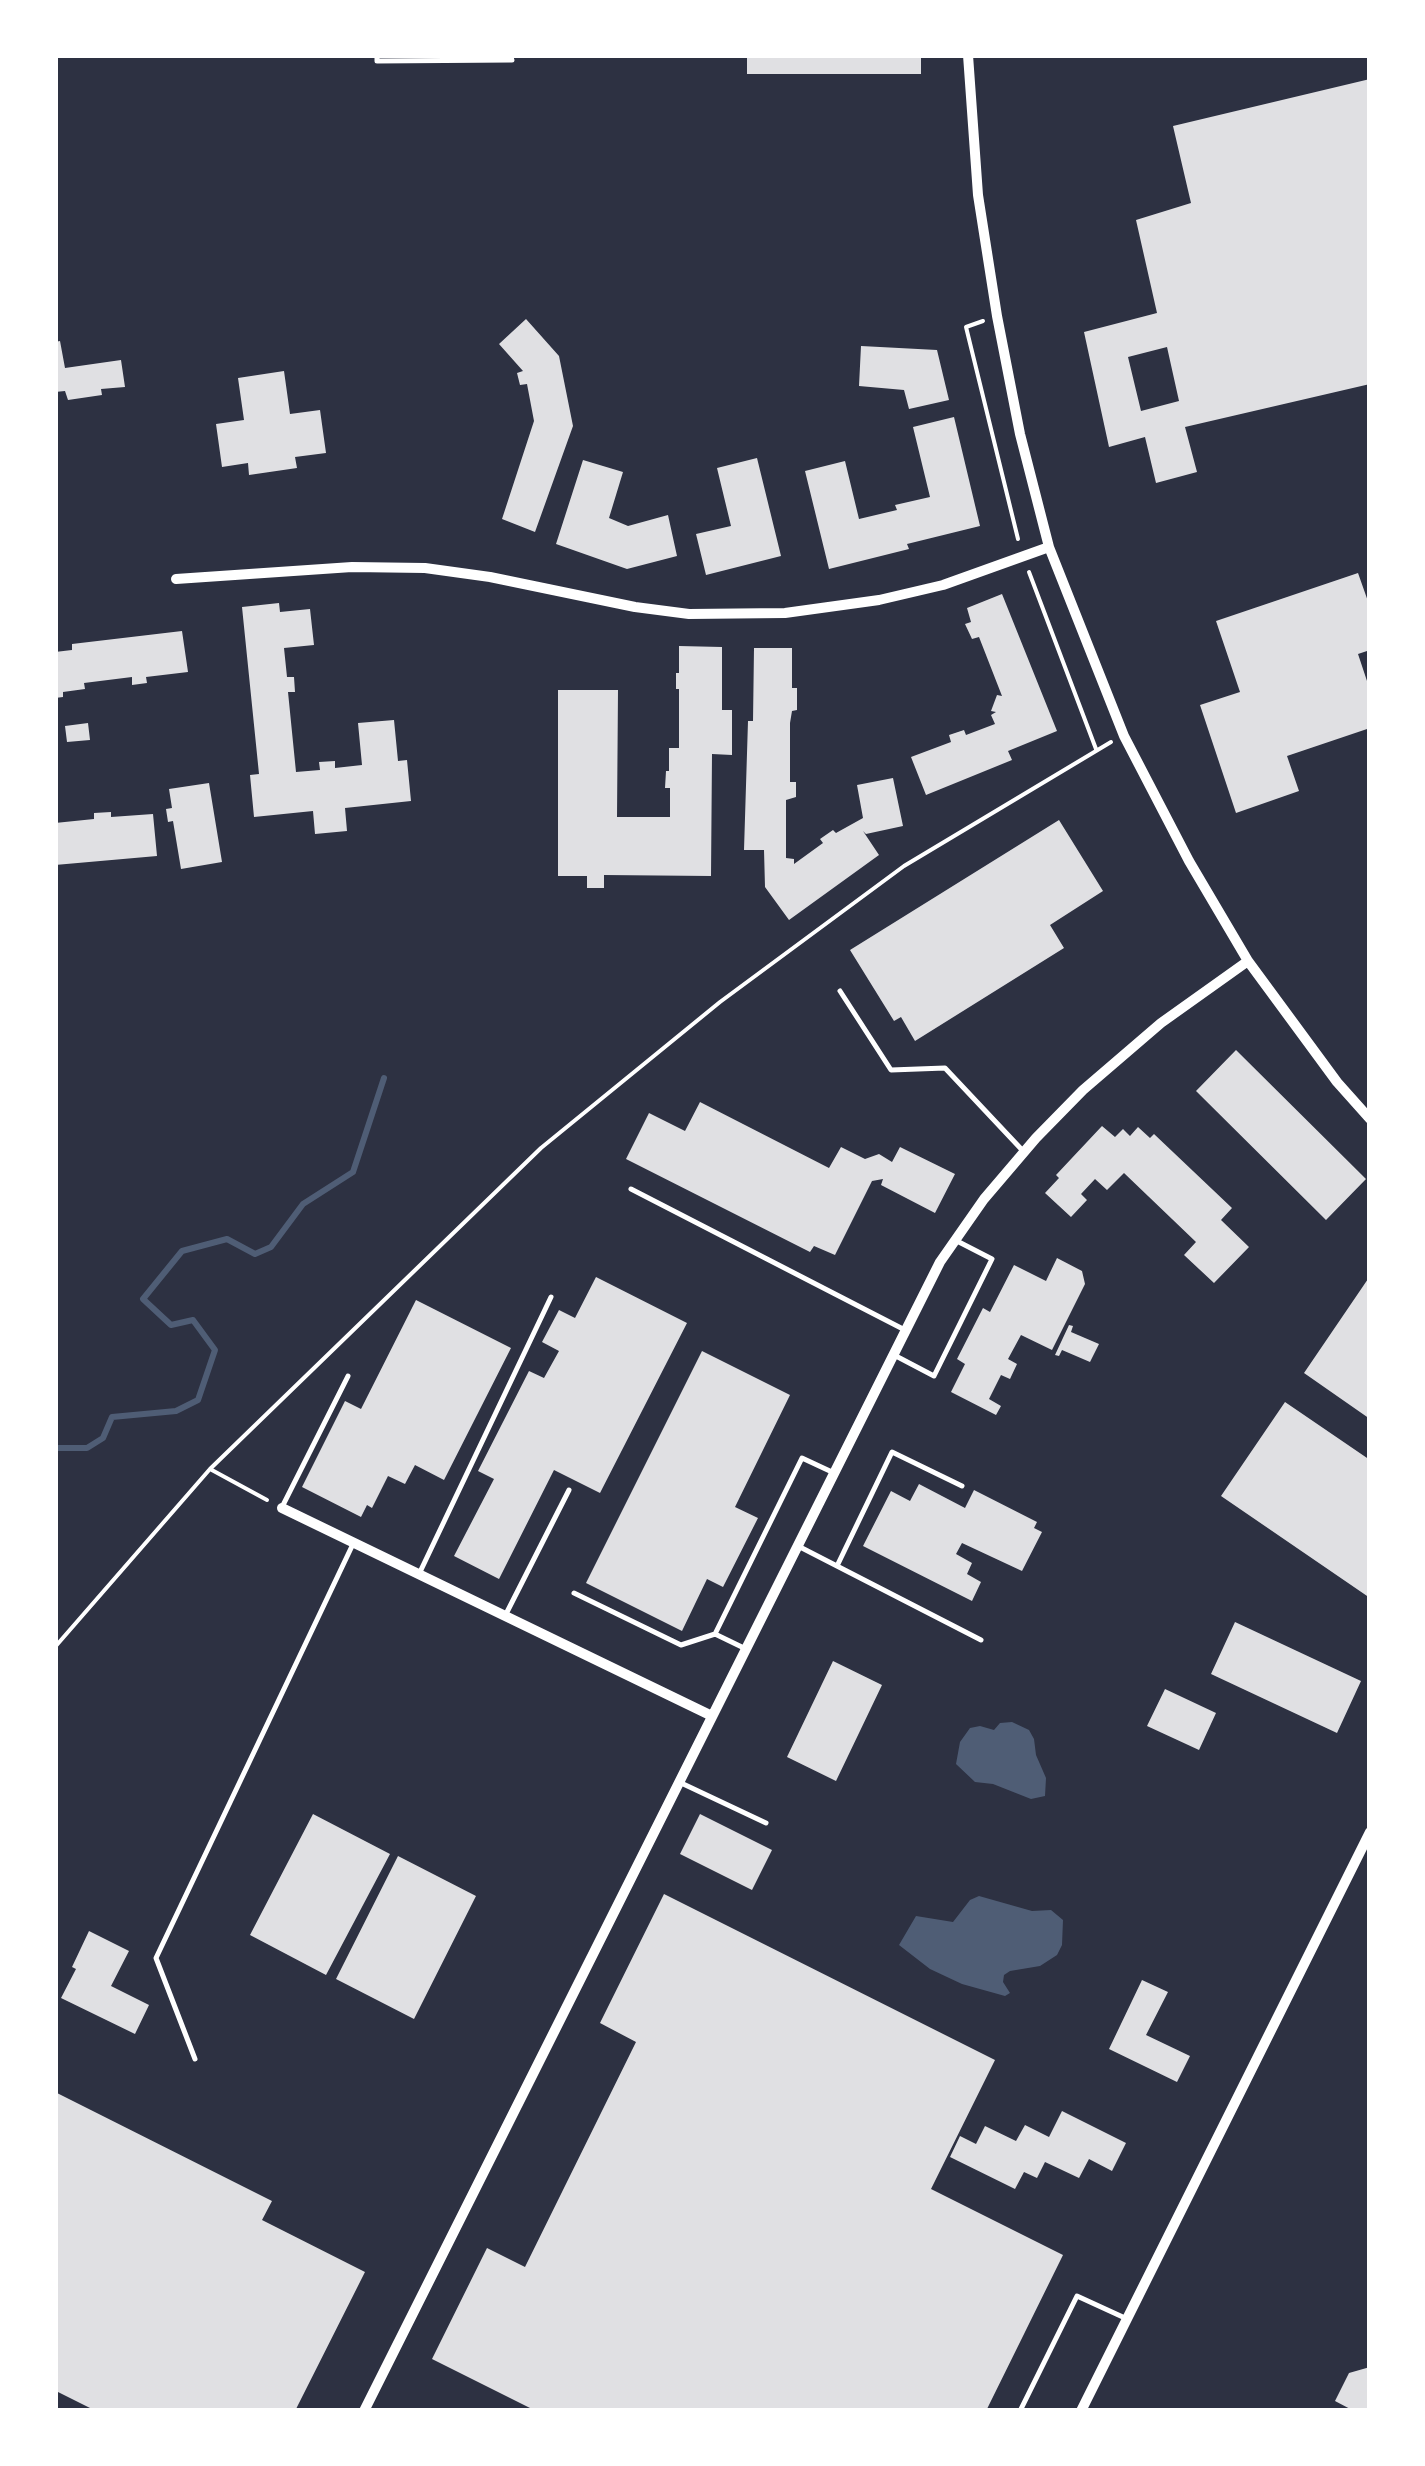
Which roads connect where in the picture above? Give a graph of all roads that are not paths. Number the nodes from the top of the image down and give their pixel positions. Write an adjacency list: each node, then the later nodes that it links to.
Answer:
1 (377, 55): 3 (lane)
2 (968, 55): 4 (street)
3 (512, 60)
4 (1048, 546): 5 (street); 6 (street)
5 (176, 578)
6 (1248, 961): 8 (street); 9 (street)
7 (840, 990): 9 (lane)
8 (1370, 1118)
9 (1024, 1152): 11 (street)
10 (631, 1189): 13 (lane)
11 (956, 1240): 13 (street); 14 (lane)
12 (551, 1297): 23 (lane)
13 (906, 1331): 14 (street)
14 (894, 1355): 16 (street)
15 (348, 1376): 19 (lane)
16 (834, 1474): 21 (street); 26 (lane)
17 (962, 1486): 22 (lane)
18 (568, 1490): 25 (lane)
19 (282, 1508): 20 (street)
20 (353, 1544): 23 (street); 33 (lane)
21 (798, 1546): 22 (lane); 28 (street)
22 (837, 1566): 27 (lane)
23 (418, 1575): 25 (street)
24 (574, 1593): 26 (lane)
25 (504, 1616): 29 (street)
26 (715, 1634): 28 (lane)
27 (981, 1640)
28 (746, 1649): 29 (street)
29 (712, 1716): 30 (street)
30 (679, 1782): 31 (lane); 35 (street)
31 (766, 1823)
32 (1370, 1832): 34 (street)
33 (195, 2060)
34 (1128, 2319): 36 (lane); 37 (street)
35 (364, 2411)
36 (1020, 2411)
37 (1082, 2411)

